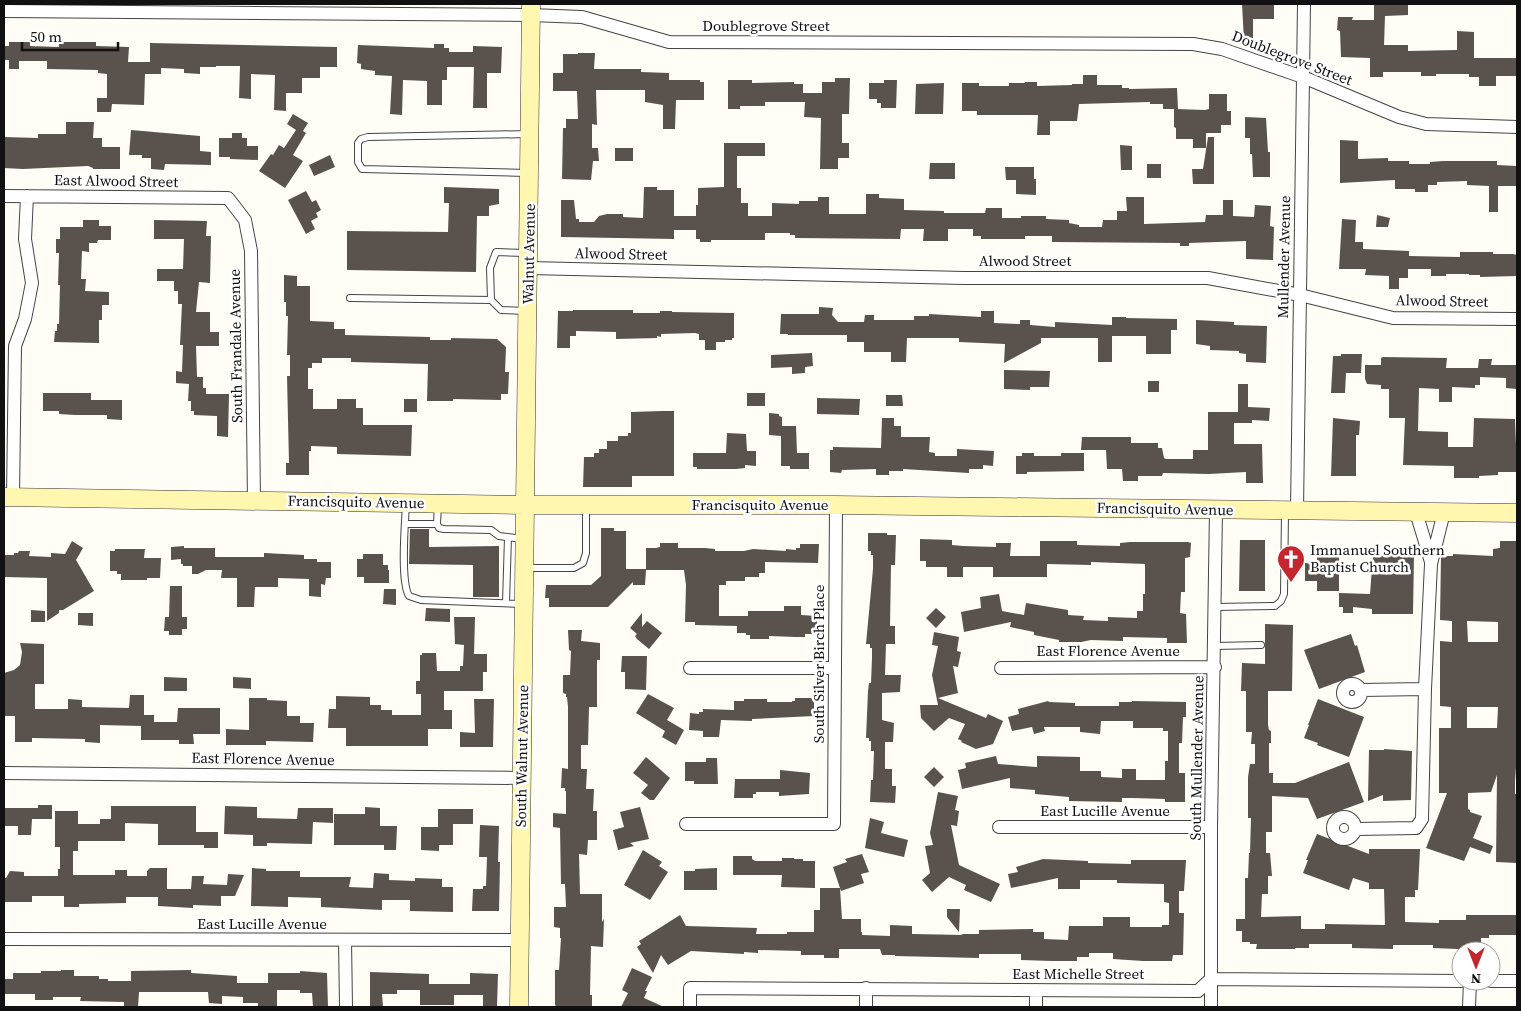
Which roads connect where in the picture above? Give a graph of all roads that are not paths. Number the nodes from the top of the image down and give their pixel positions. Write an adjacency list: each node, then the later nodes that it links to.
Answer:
1 (1304, 4): 4 (street, Mullender Avenue)
2 (531, 10): 3 (street, Doublegrove Street); 4 (street, Doublegrove Street); 6 (street, Walnut Avenue)
3 (4, 11)
4 (1303, 78): 5 (street, Doublegrove Street); 12 (street, Mullender Avenue)
5 (1517, 127)
6 (530, 134): 7 (street, Walnut Avenue); 7 (lane)
7 (530, 173): 11 (street, Walnut Avenue)
8 (4, 196): 9 (street, East Alwood Street)
9 (26, 196): 10 (street, East Alwood Street); 17 (street)
10 (228, 198): 18 (street, South Frandale Avenue)
11 (529, 260): 12 (street, Alwood Street); 14 (lane); 15 (street, Walnut Avenue)
12 (1300, 295): 16 (street, Alwood Street); 25 (street, Mullender Avenue)
13 (350, 298): 14 (lane)
14 (491, 300): 15 (lane)
15 (528, 311): 21 (street, Walnut Avenue)
16 (1517, 319)
17 (8, 497): 18 (street, Francisquito Avenue)
18 (254, 501): 19 (street, Francisquito Avenue)
19 (406, 503): 20 (street, Francisquito Avenue); 29 (lane)
20 (438, 503): 21 (street, Francisquito Avenue); 30 (lane)
21 (524, 505): 22 (street, Francisquito Avenue); 31 (street, South Walnut Avenue)
22 (586, 505): 23 (street, Francisquito Avenue); 33 (lane)
23 (836, 505): 24 (street, Francisquito Avenue); 40 (street, South Silver Birch Place)
24 (1216, 510): 25 (street, Francisquito Avenue); 35 (street, South Mullender Avenue)
25 (1291, 510): 26 (street, Francisquito Avenue); 35 (lane)
26 (1416, 512): 27 (street, Francisquito Avenue); 32 (street)
27 (1444, 512): 28 (street, Francisquito Avenue); 32 (street)
28 (1517, 514)
29 (405, 524): 30 (lane); 34 (lane)
30 (437, 524): 31 (lane)
31 (516, 538): 33 (street, South Walnut Avenue); 34 (lane)
32 (1431, 564): 42 (street)
33 (524, 568): 34 (street, South Walnut Avenue)
34 (515, 603): 45 (street, South Walnut Avenue)
35 (1215, 607): 37 (street, South Mullender Avenue)
36 (1261, 645): 37 (lane)
37 (1215, 646): 38 (street, South Mullender Avenue)
38 (1215, 667): 41 (street, East Florence Avenue); 47 (street, South Mullender Avenue)
39 (690, 668): 40 (street)
40 (835, 668): 46 (street, South Silver Birch Place)
41 (1001, 668)
42 (1425, 689): 43 (street); 49 (street)
43 (1360, 690)
44 (4, 773): 45 (street, East Florence Avenue)
45 (523, 778): 52 (street, South Walnut Avenue)
46 (686, 824)
47 (1211, 827): 48 (street, East Lucille Avenue); 53 (street, South Mullender Avenue)
48 (999, 828)
49 (1355, 828)
50 (4, 939): 51 (street, East Lucille Avenue)
51 (345, 940): 52 (street, East Lucille Avenue); 60 (street)
52 (520, 940): 61 (street, South Walnut Avenue)
53 (1211, 979): 54 (street); 58 (street, East Michelle Street); 65 (street, South Mullender Avenue)
54 (1451, 981)
55 (1501, 981): 56 (street)
56 (1517, 981)
57 (866, 988): 58 (street, East Michelle Street); 62 (street, East Michelle Street); 63 (street)
58 (1036, 990): 64 (street)
59 (1470, 991): 66 (street)
60 (346, 1007)
61 (520, 1007)
62 (690, 1007)
63 (866, 1007)
64 (1036, 1007)
65 (1211, 1007)
66 (1469, 1007)

